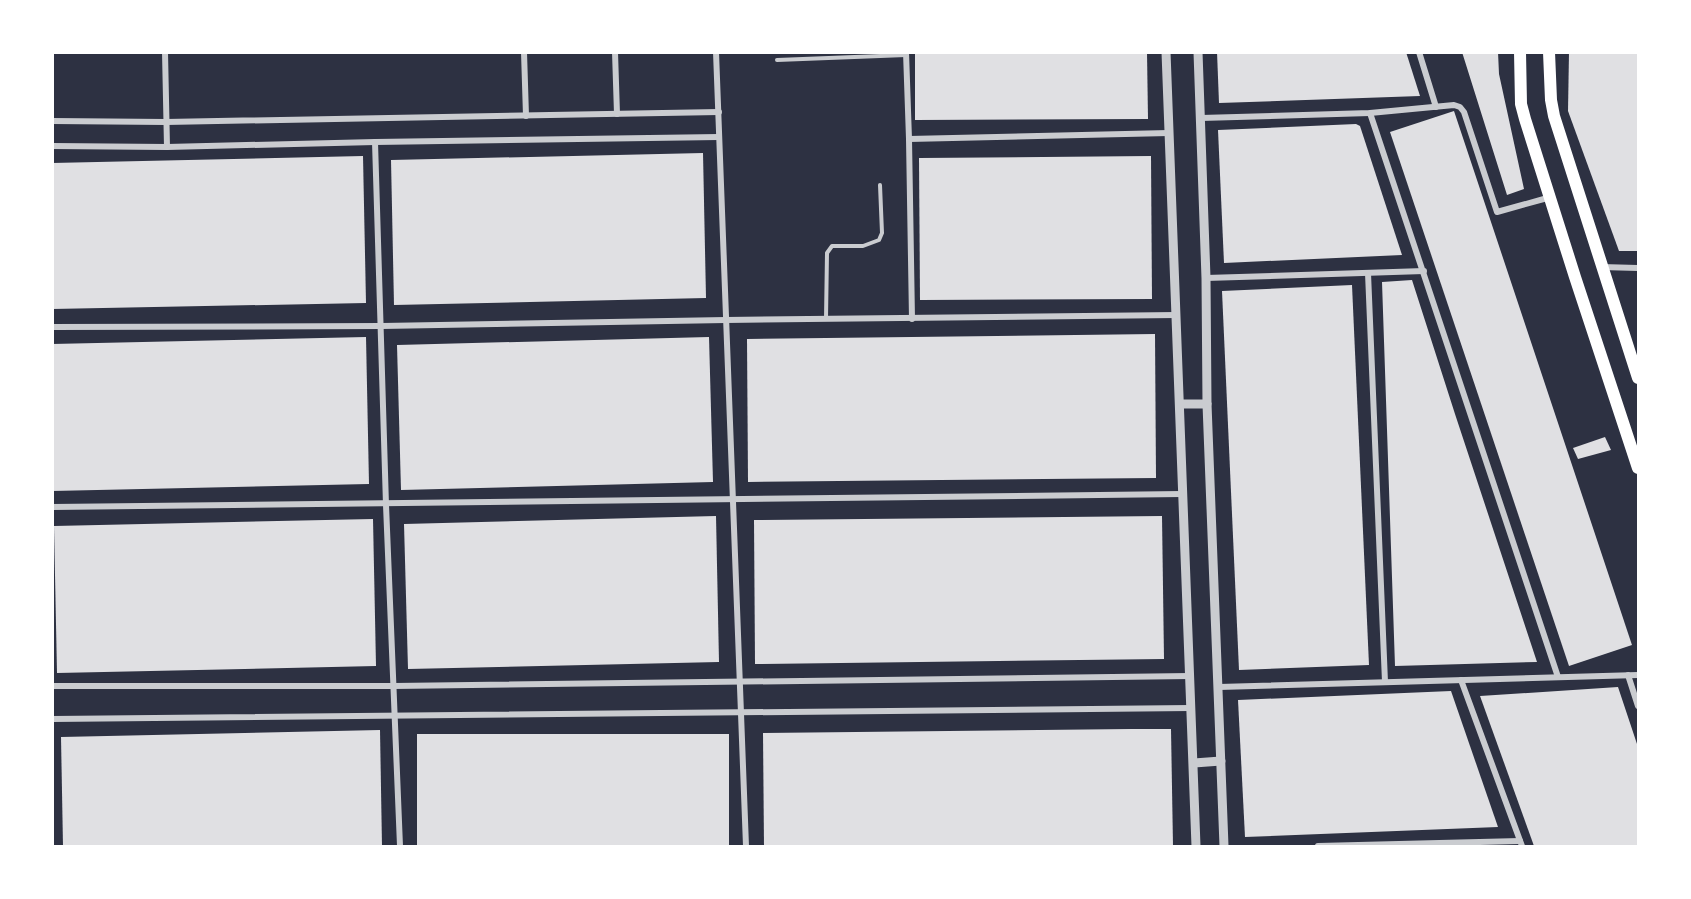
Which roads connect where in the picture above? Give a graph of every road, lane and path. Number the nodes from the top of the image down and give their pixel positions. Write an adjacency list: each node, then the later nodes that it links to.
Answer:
1 (165, 52): 19 (street)
2 (524, 52): 16 (street)
3 (615, 52): 15 (street)
4 (716, 52): 13 (street)
5 (1166, 52): 20 (street)
6 (1198, 52): 17 (street)
7 (1419, 52): 12 (street)
8 (1520, 52): 27 (main road)
9 (1549, 52): 28 (main road)
10 (906, 54): 11 (lane); 22 (street)
11 (777, 60)
12 (1436, 106): 14 (street); 27 (street)
13 (719, 112): 15 (street); 21 (street)
14 (1370, 113): 17 (street); 30 (street)
15 (617, 114): 16 (street)
16 (526, 116): 19 (street)
17 (1201, 118): 32 (street)
18 (52, 121): 19 (street)
19 (166, 122): 25 (street)
20 (1169, 133): 22 (street); 33 (street)
21 (719, 137): 23 (street); 35 (street)
22 (909, 139): 34 (street)
23 (375, 142): 25 (street); 37 (street)
24 (52, 146): 25 (street)
25 (167, 147)
26 (880, 185): 36 (lane)
27 (1551, 197): 42 (main road)
28 (1601, 267): 29 (street); 39 (main road)
29 (1638, 268)
30 (1424, 271): 31 (street); 50 (street)
31 (1368, 273): 32 (street); 52 (street)
32 (1206, 278): 41 (street)
33 (1177, 315): 34 (street); 40 (street)
34 (912, 319): 36 (street)
35 (726, 320): 36 (street); 37 (street); 44 (street)
36 (826, 320)
37 (381, 326): 38 (street); 45 (street)
38 (52, 327)
39 (1638, 378)
40 (1180, 404): 41 (street); 43 (street)
41 (1207, 404): 56 (street)
42 (1638, 468)
43 (1182, 494): 44 (street); 49 (street)
44 (733, 499): 45 (street); 53 (street)
45 (386, 505): 46 (street); 55 (street)
46 (52, 507)
47 (1628, 675): 48 (street); 50 (street); 57 (street)
48 (1638, 675)
49 (1190, 676): 53 (street); 58 (street)
50 (1558, 677): 51 (street)
51 (1461, 680): 52 (street); 64 (street)
52 (1385, 681): 56 (street)
53 (740, 682): 55 (street); 59 (street)
54 (52, 686): 55 (street)
55 (394, 686): 60 (street)
56 (1219, 687): 62 (street)
57 (1638, 706)
58 (1191, 708): 59 (street); 63 (street)
59 (741, 712): 60 (street); 66 (street)
60 (395, 715): 61 (street); 65 (street)
61 (52, 719)
62 (1221, 761): 63 (street); 68 (street)
63 (1194, 763): 67 (street)
64 (1521, 844): 69 (street)
65 (400, 846)
66 (746, 846)
67 (1196, 846)
68 (1224, 846)
69 (1318, 846)

